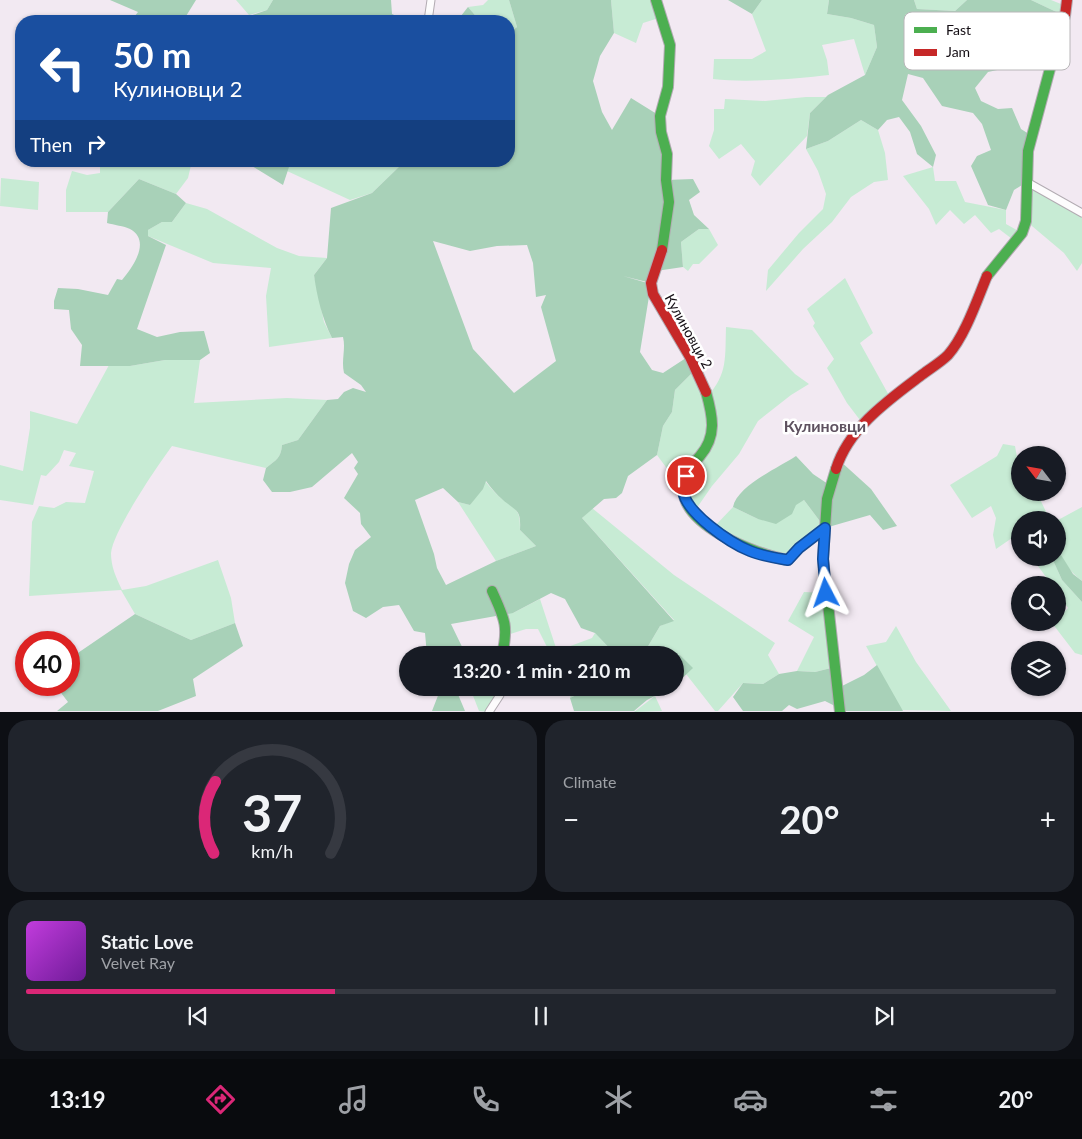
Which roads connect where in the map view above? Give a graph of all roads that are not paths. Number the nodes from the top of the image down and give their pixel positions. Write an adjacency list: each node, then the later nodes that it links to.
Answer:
1 (431, 0): 3 (street)
2 (656, 0): 7 (street, Кулиновци 2)
3 (429, 15)
4 (1050, 70): 5 (street)
5 (1027, 182): 6 (street); 7 (street)
6 (1082, 213)
7 (825, 528): 12 (street)
8 (492, 590): 9 (street)
9 (505, 646)
10 (499, 696): 11 (street)
11 (489, 712)
12 (840, 712)

